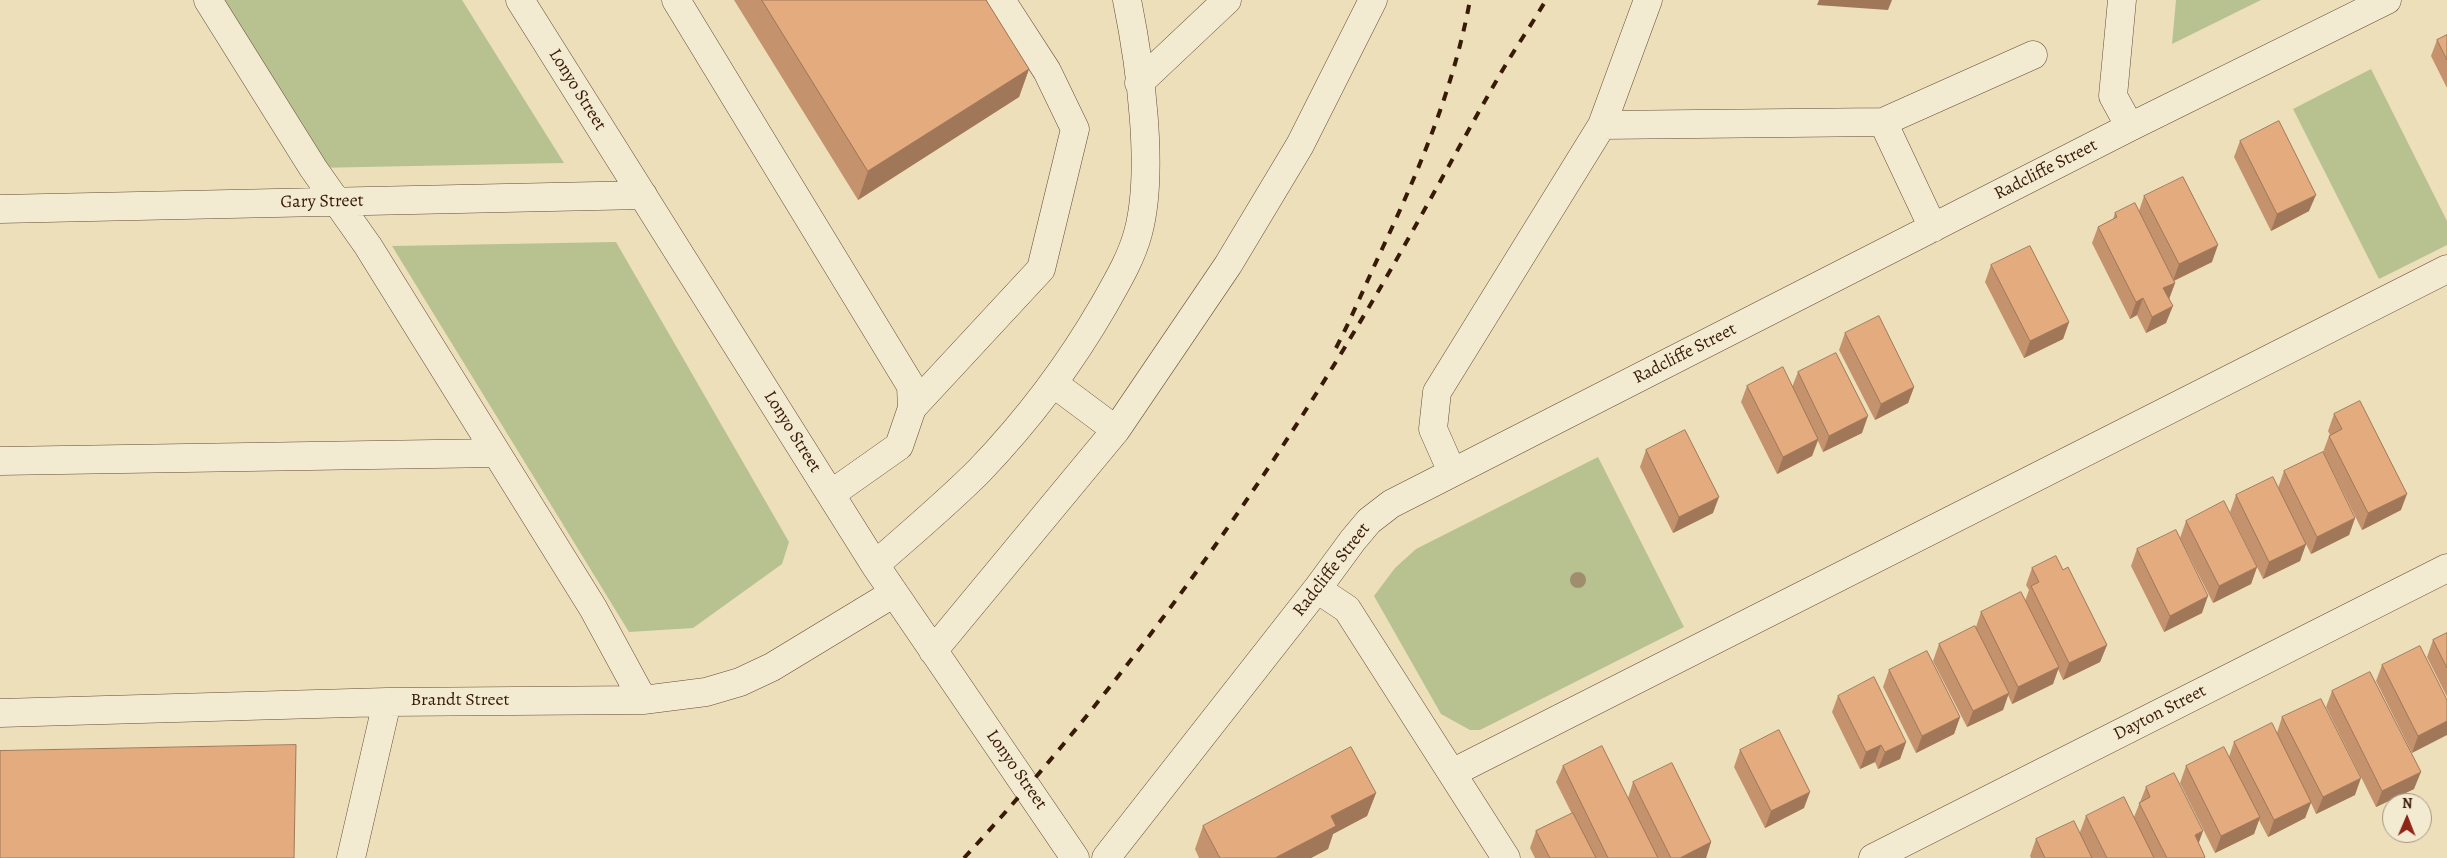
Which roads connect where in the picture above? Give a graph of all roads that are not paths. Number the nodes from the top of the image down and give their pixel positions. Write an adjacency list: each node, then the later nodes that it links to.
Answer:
1 (208, 0): 17 (street)
2 (520, 0): 16 (street, Lonyo Street)
3 (676, 0): 22 (street)
4 (1001, 0): 22 (street)
5 (1127, 0): 12 (street)
6 (1227, 0): 12 (street)
7 (1373, 0): 23 (street)
8 (1648, 0): 14 (street)
9 (2122, 0): 15 (street)
10 (2387, 0): 15 (street, Radcliffe Street)
11 (2033, 56): 13 (street)
12 (1139, 83): 21 (street)
13 (1883, 122): 14 (street); 19 (street)
14 (1602, 125): 26 (street)
15 (2130, 127): 19 (street, Radcliffe Street)
16 (644, 195): 17 (street, Gary Street); 27 (street, Lonyo Street)
17 (337, 202): 18 (street, Gary Street); 24 (street)
18 (0, 209)
19 (1933, 228): 26 (street, Radcliffe Street)
20 (2447, 269): 36 (street)
21 (1052, 383): 23 (street); 28 (street)
22 (912, 408): 27 (street)
23 (1116, 430): 32 (street)
24 (496, 453): 25 (street); 33 (street)
25 (0, 461)
26 (1452, 472): 30 (street, Radcliffe Street)
27 (831, 494): 28 (street, Lonyo Street)
28 (875, 565): 31 (street, Lonyo Street)
29 (2447, 568): 41 (street, Dayton Street)
30 (1317, 589): 36 (street); 39 (street, Radcliffe Street)
31 (894, 593): 32 (street, Lonyo Street); 33 (street, Brandt Street)
32 (933, 651): 38 (street, Lonyo Street)
33 (643, 700): 34 (street, Brandt Street)
34 (388, 702): 35 (street, Brandt Street); 37 (street)
35 (0, 713)
36 (1452, 773): 40 (street)
37 (351, 858)
38 (1075, 858)
39 (1106, 858)
40 (1506, 858)
41 (1873, 858)

